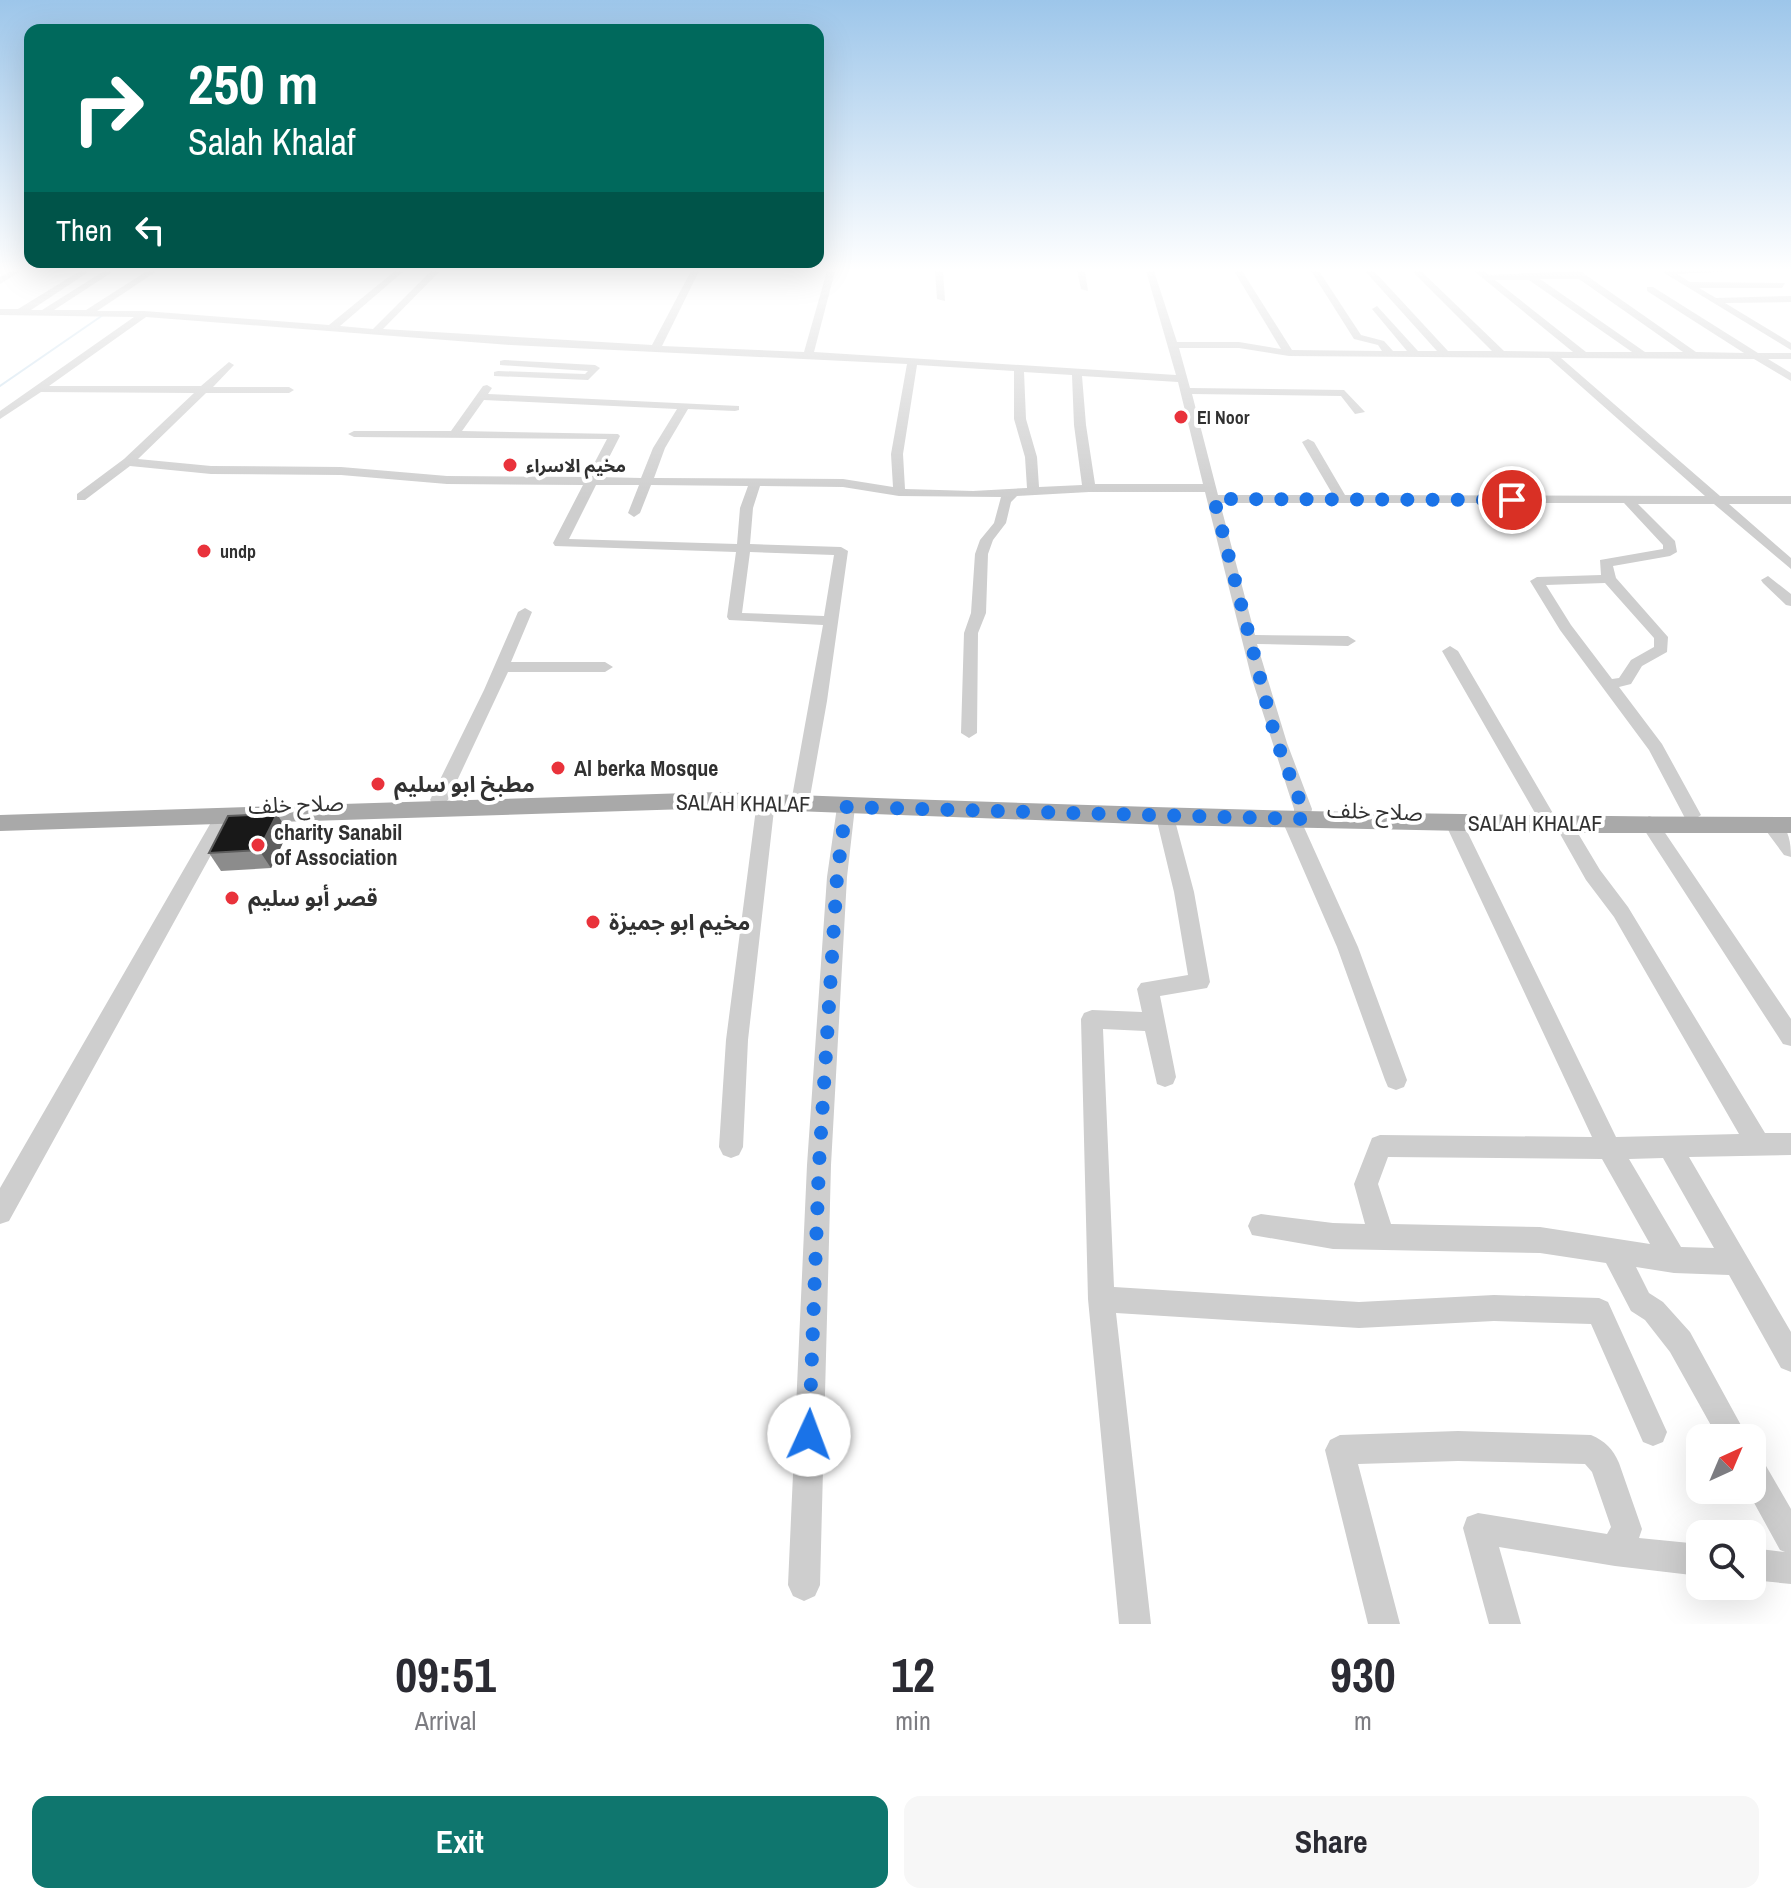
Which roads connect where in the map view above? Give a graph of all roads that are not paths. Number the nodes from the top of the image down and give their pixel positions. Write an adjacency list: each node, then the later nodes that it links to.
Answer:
1 (98, 347): 37 (street)
2 (515, 347): 29 (street)
3 (622, 347): 16 (street)
4 (810, 347): 18 (street)
5 (1173, 347): 36 (street)
6 (1250, 347): 17 (street)
7 (1285, 347): 17 (street)
8 (1384, 347): 19 (street)
9 (1409, 347): 20 (street)
10 (1438, 347): 21 (street)
11 (1494, 347): 22 (street)
12 (1573, 347): 26 (street)
13 (1631, 347): 23 (street)
14 (1681, 347): 28 (street)
15 (1743, 347): 27 (street)
16 (656, 348): 18 (street)
17 (1289, 353): 19 (street)
18 (808, 355): 30 (street)
19 (1391, 355): 20 (street)
20 (1416, 355): 21 (street)
21 (1446, 355): 22 (street)
22 (1503, 356): 25 (street)
23 (1644, 356): 26 (street); 28 (street)
24 (1791, 356): 27 (street)
25 (1554, 357): 26 (street); 59 (street)
26 (1586, 357)
27 (1760, 357): 28 (street); 35 (street)
28 (1697, 358)
29 (504, 363): 34 (street); 34 (street)
30 (912, 363): 32 (street); 53 (street)
31 (229, 365): 38 (street)
32 (1019, 369): 33 (street); 55 (street)
33 (1077, 373): 36 (street); 52 (street)
34 (498, 374): 40 (street)
35 (1791, 378)
36 (1184, 385): 43 (street); 56 (street)
37 (38, 389): 38 (street); 44 (street)
38 (200, 390): 39 (street); 48 (street)
39 (289, 390)
40 (481, 397): 41 (street); 46 (street)
41 (684, 406): 42 (street); 50 (street)
42 (735, 408)
43 (1359, 412)
44 (0, 416)
45 (354, 434): 46 (street)
46 (455, 434): 49 (street)
47 (1308, 442): 58 (street)
48 (128, 462): 49 (street); 57 (street)
49 (593, 479): 50 (street); 63 (street)
50 (647, 480): 51 (street); 62 (street)
51 (756, 483): 53 (street); 63 (street)
52 (1089, 488): 55 (street); 56 (street)
53 (899, 492): 54 (street)
54 (1015, 492): 55 (street); 76 (street)
55 (1033, 492)
56 (1213, 493): 58 (street); 70 (street)
57 (81, 497)
58 (1340, 497): 61 (street)
59 (1719, 500): 60 (street); 61 (street); 64 (street)
60 (1791, 500)
61 (1629, 501): 65 (street)
62 (634, 513)
63 (744, 549): 69 (street); 69 (street)
64 (1791, 565)
65 (1609, 579): 75 (street); 75 (street)
66 (1768, 580): 67 (street)
67 (1791, 602)
68 (525, 612): 73 (street)
69 (829, 621): 77 (street)
70 (1248, 639): 71 (street); 82 (street)
71 (1348, 641)
72 (1450, 651): 86 (street)
73 (502, 667): 74 (street); 78 (street)
74 (605, 667)
75 (1609, 685): 83 (street)
76 (969, 733)
77 (801, 797): 78 (main road, صلاح خلف); 82 (main road, صلاح خلف)
78 (439, 800): 81 (main road, صلاح خلف)
79 (766, 801): 80 (main road, SALAH KHALAF); 84 (main road, SALAH KHALAF); 99 (street)
80 (846, 807): 85 (main road, SALAH KHALAF); 117 (street)
81 (0, 812)
82 (1299, 815): 85 (main road, SALAH KHALAF); 86 (main road, صلاح خلف); 89 (main road, SALAH KHALAF); 95 (street)
83 (1692, 815): 86 (main road, صلاح خلف); 87 (main road, صلاح خلف)
84 (223, 817): 88 (main road, صلاح خلف); 101 (street)
85 (1165, 817): 92 (street)
86 (1554, 820): 89 (main road, SALAH KHALAF); 90 (main road, SALAH KHALAF); 96 (street)
87 (1784, 822): 90 (main road, SALAH KHALAF); 91 (street)
88 (0, 823)
89 (1454, 823): 100 (street)
90 (1649, 823): 93 (street)
91 (1791, 850)
92 (1152, 1022): 94 (street); 107 (street)
93 (1791, 1037)
94 (1165, 1077)
95 (1396, 1080)
96 (1758, 1144): 97 (street); 98 (street)
97 (1791, 1144)
98 (1669, 1145): 100 (street); 106 (street)
99 (731, 1147)
100 (1609, 1148): 103 (street); 105 (street)
101 (0, 1212)
102 (1261, 1226): 103 (street)
103 (1382, 1237): 104 (street)
104 (1614, 1252): 105 (street); 109 (street)
105 (1674, 1260): 106 (street)
106 (1736, 1262): 108 (street)
107 (1101, 1299): 110 (street); 118 (street)
108 (1791, 1358)
109 (1726, 1424)
110 (1653, 1432)
111 (1766, 1494): 112 (street)
112 (1791, 1539)
113 (1615, 1551): 114 (street); 119 (street); 120 (street)
114 (1686, 1559)
115 (1766, 1565): 116 (street)
116 (1791, 1568)
117 (804, 1585)
118 (1135, 1624)
119 (1384, 1624)
120 (1505, 1624)

